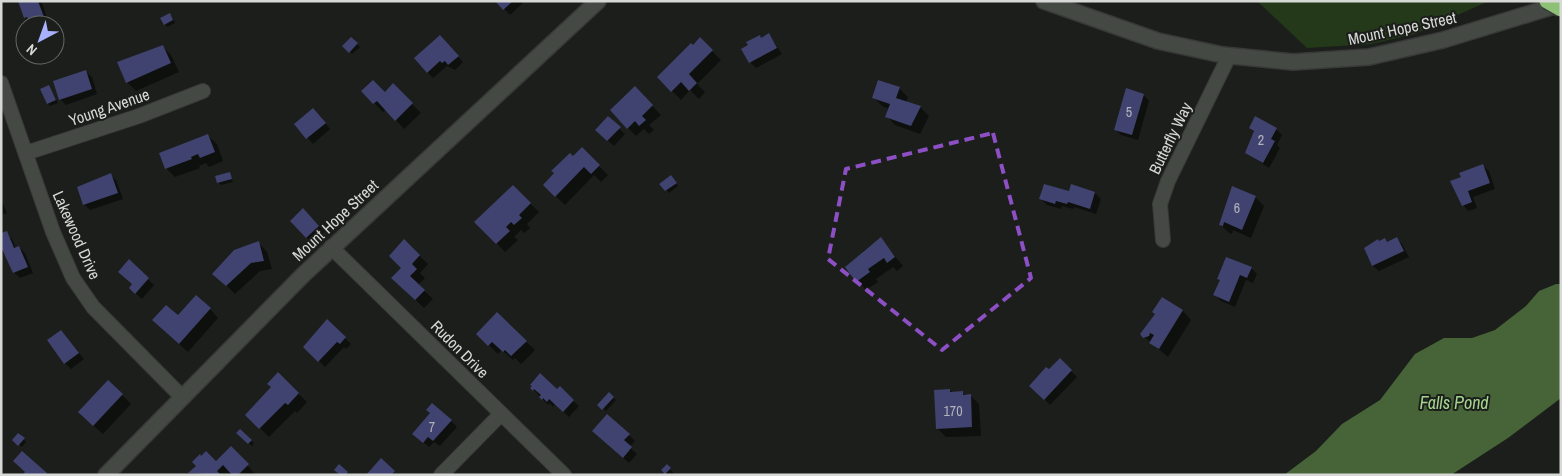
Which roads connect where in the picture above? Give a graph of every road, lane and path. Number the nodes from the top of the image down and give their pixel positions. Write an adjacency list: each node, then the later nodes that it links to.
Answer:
1 (1044, 1): 6 (street, Mount Hope Street)
2 (1547, 1): 5 (highway, bridge)
3 (590, 4): 11 (street, Mount Hope Street)
4 (1561, 4): 6 (street, Mount Hope Street)
5 (1561, 9)
6 (1229, 56): 10 (street, Butterfly Way)
7 (1, 83): 9 (street, Lakewood Drive)
8 (203, 92): 9 (street, Young Avenue)
9 (26, 153): 12 (street, Lakewood Drive)
10 (1163, 240)
11 (331, 248): 12 (street, Mount Hope Street); 13 (street, Rudon Drive)
12 (182, 397): 14 (street, Mount Hope Street)
13 (501, 414): 15 (street); 16 (street, Rudon Drive)
14 (106, 475)
15 (441, 475)
16 (564, 475)

